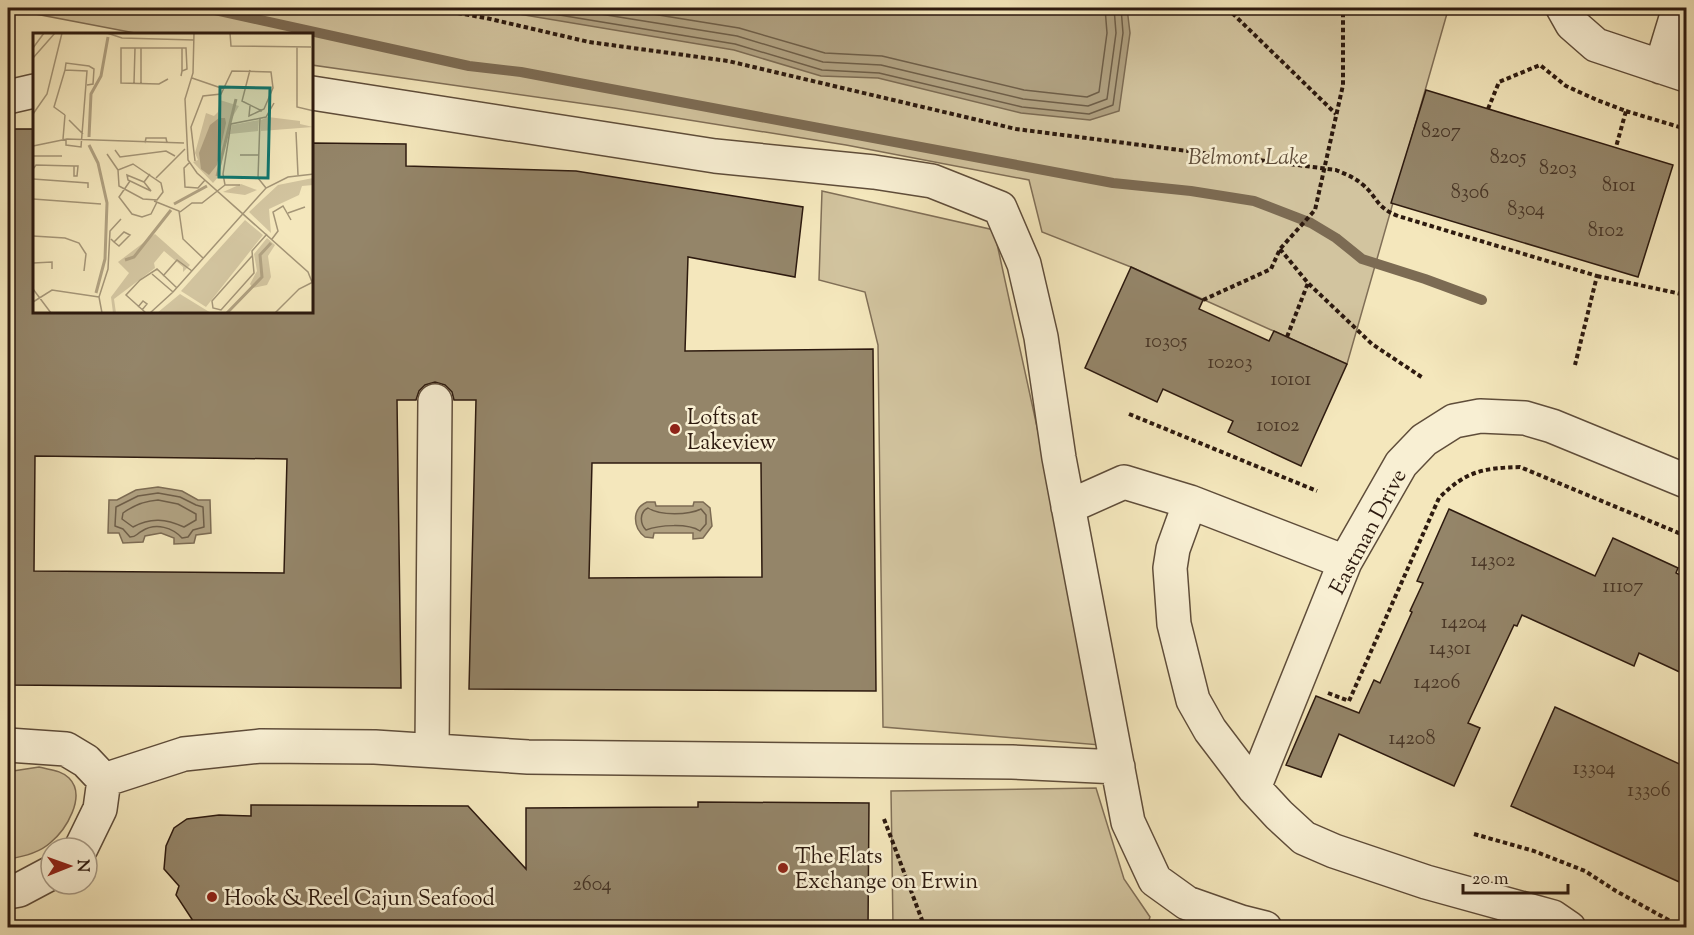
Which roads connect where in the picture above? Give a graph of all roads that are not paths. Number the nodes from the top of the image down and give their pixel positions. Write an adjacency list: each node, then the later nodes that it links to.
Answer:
1 (1563, 8): 3 (street)
2 (1679, 8): 3 (street)
3 (1674, 71)
4 (33, 91): 6 (street)
5 (314, 93): 10 (street)
6 (8, 97)
7 (435, 401): 13 (street)
8 (1686, 481): 11 (street, Eastman Drive)
9 (1190, 502): 10 (street); 11 (street); 16 (street)
10 (1068, 507): 14 (street)
11 (1345, 562): 16 (street, Eastman Drive)
12 (8, 745): 15 (street)
13 (432, 749): 14 (street); 15 (street)
14 (1118, 767): 20 (street)
15 (104, 780): 17 (street)
16 (1254, 788): 21 (street)
17 (87, 836)
18 (39, 879): 19 (street)
19 (8, 891)
20 (1265, 927)
21 (1569, 927)

